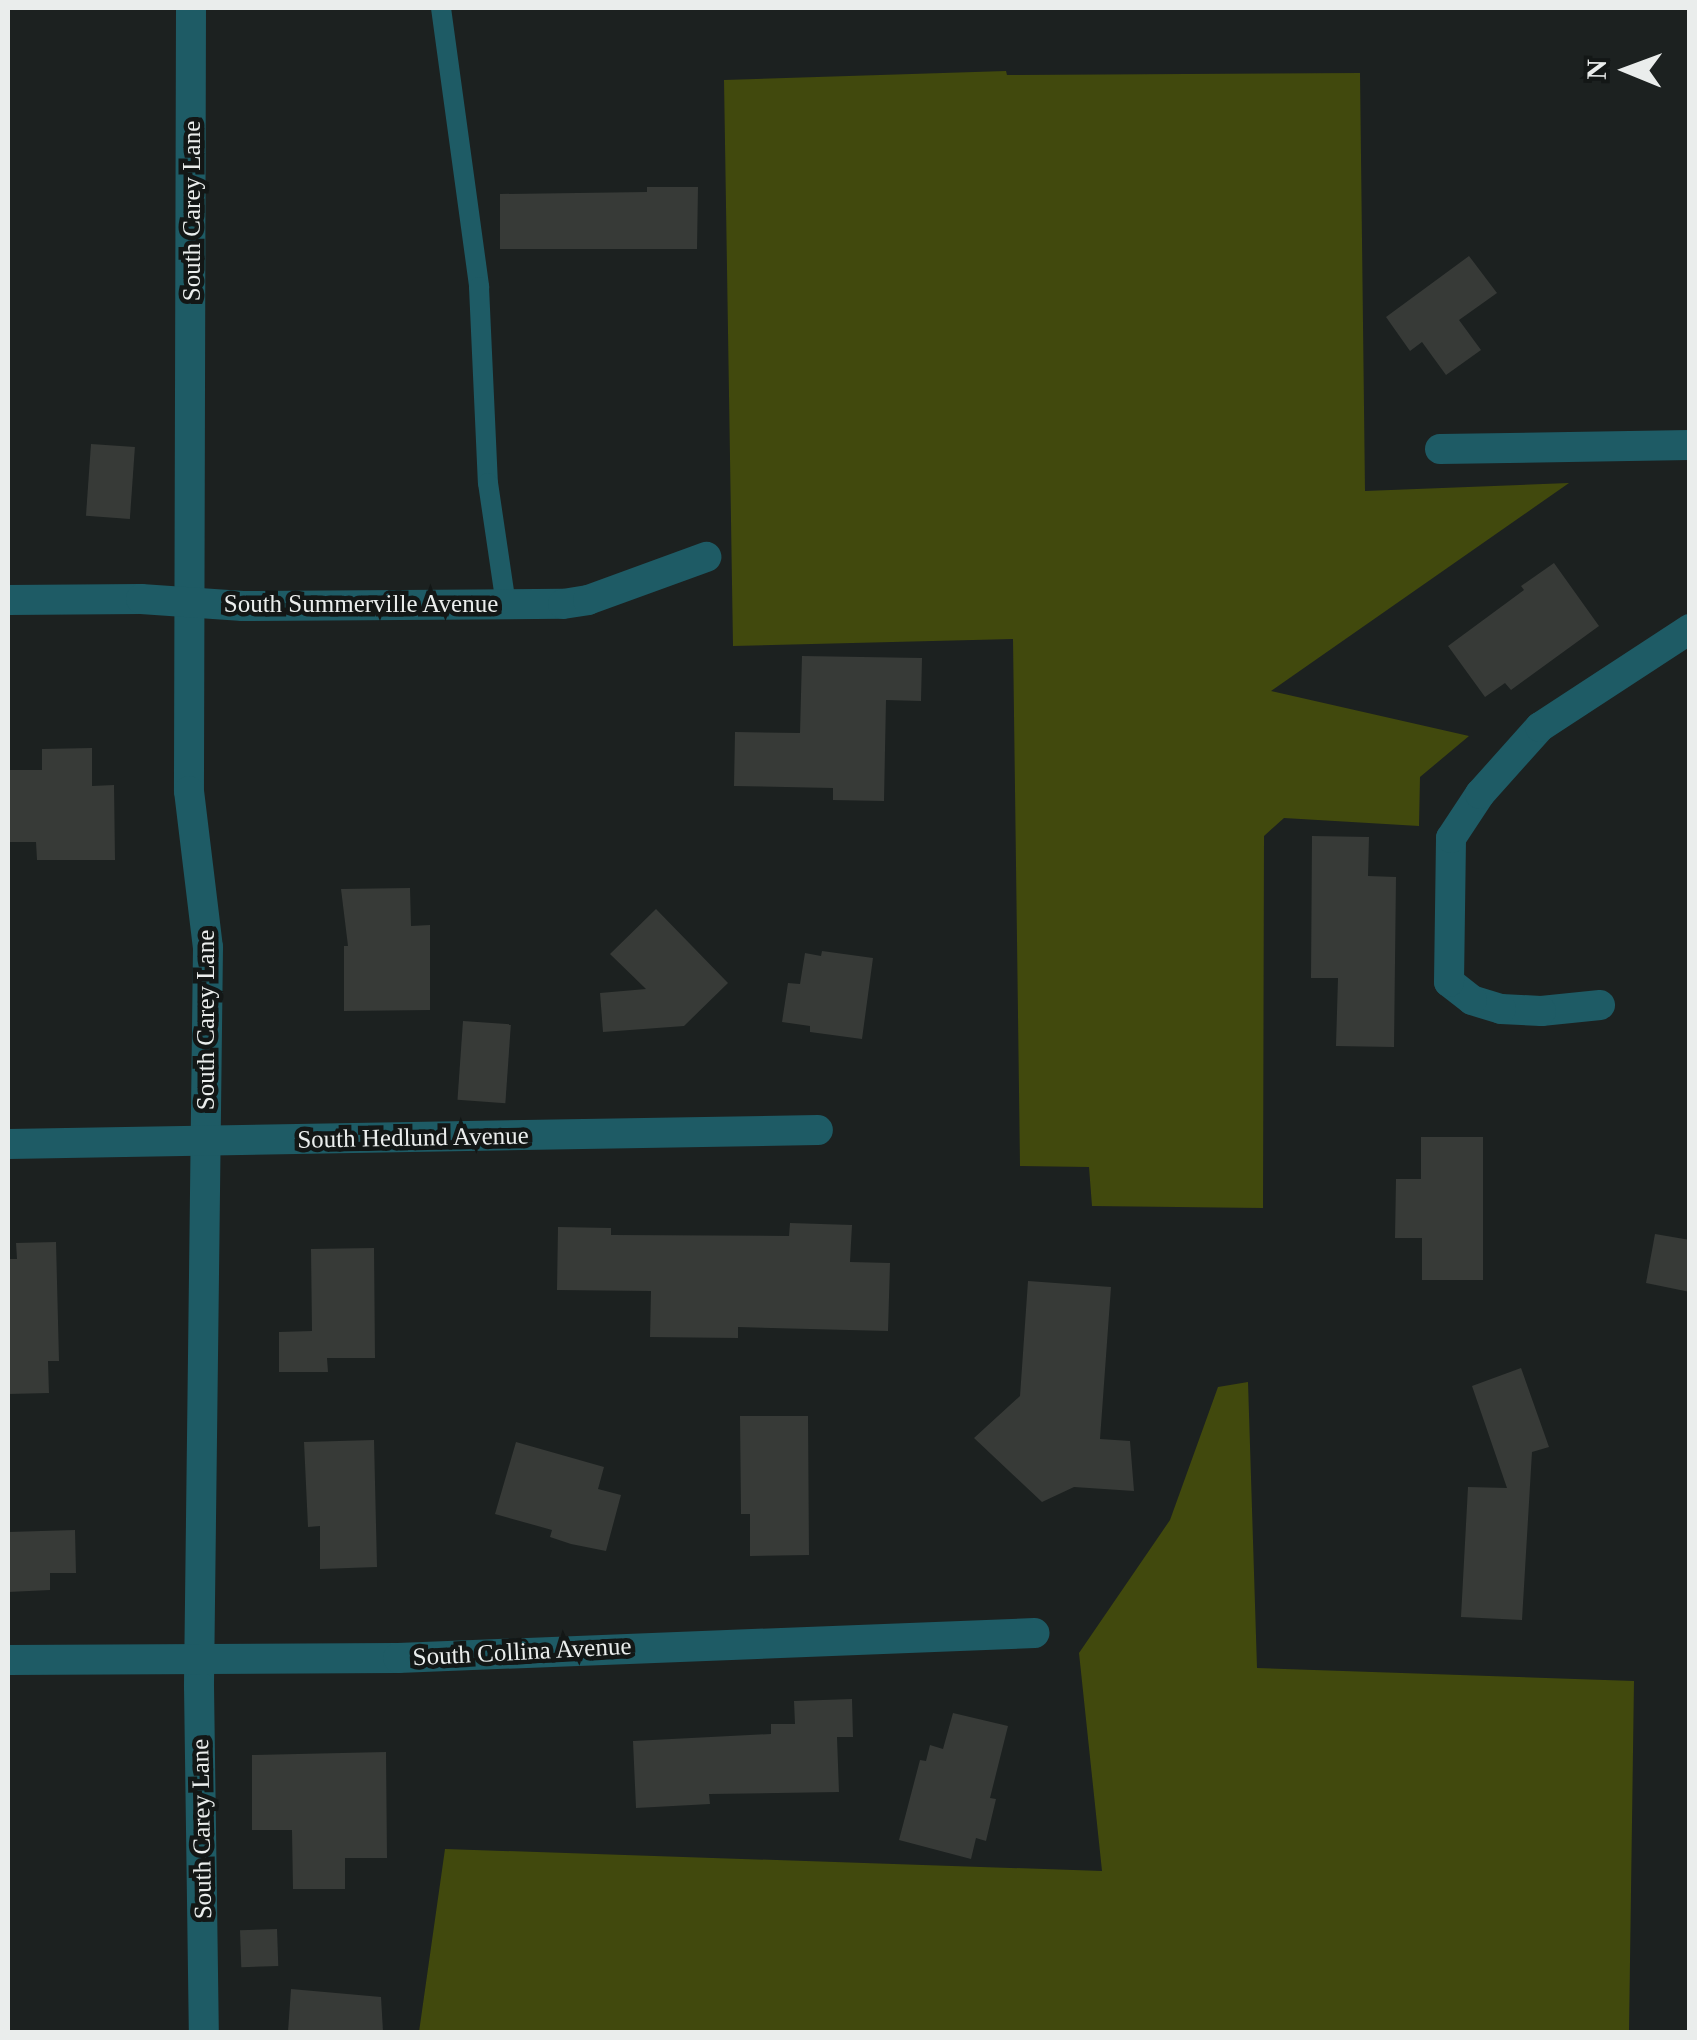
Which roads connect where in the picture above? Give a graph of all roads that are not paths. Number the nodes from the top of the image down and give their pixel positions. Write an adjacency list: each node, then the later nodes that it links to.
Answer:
1 (191, 8): 7 (street, South Carey Lane)
2 (440, 8): 8 (lane)
3 (1690, 446): 4 (street)
4 (1440, 449)
5 (706, 557): 8 (street, South Summerville Avenue)
6 (8, 600): 7 (street, South Summerville Avenue)
7 (191, 603): 8 (street, South Summerville Avenue); 12 (street, South Carey Lane)
8 (506, 604)
9 (1690, 630): 10 (street)
10 (1600, 1005)
11 (818, 1130): 12 (street, South Hedlund Avenue)
12 (205, 1143): 13 (street, South Hedlund Avenue); 15 (street, South Carey Lane)
13 (8, 1144)
14 (1036, 1633): 15 (street, South Collina Avenue)
15 (201, 1658): 16 (street, South Collina Avenue); 17 (street, South Carey Lane)
16 (8, 1660)
17 (204, 2032)

